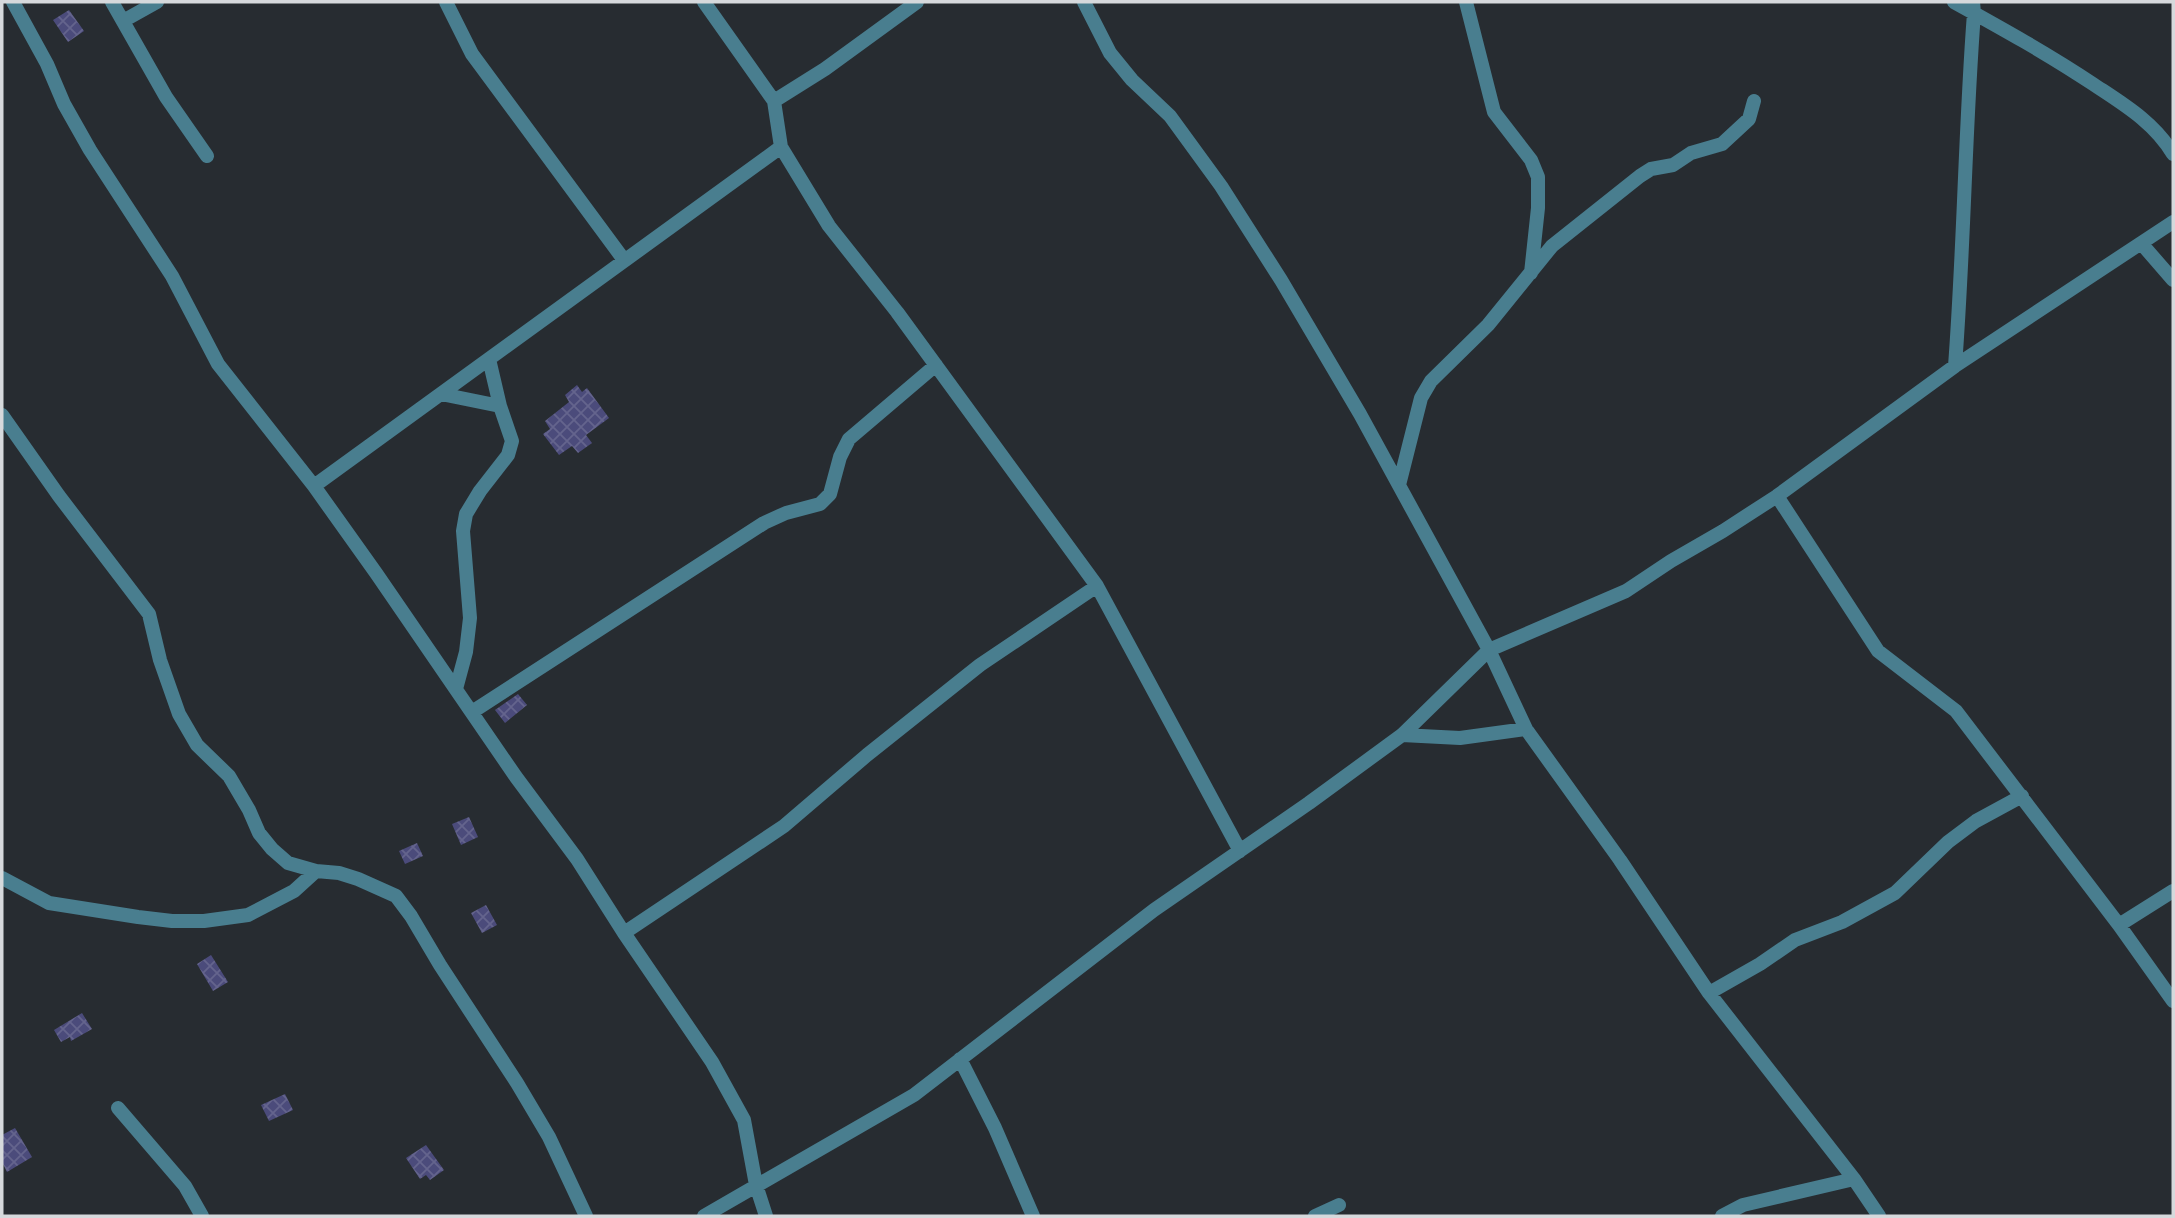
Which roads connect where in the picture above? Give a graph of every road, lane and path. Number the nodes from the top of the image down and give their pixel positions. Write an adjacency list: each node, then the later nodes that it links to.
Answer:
1 (13, 2): 29 (street)
2 (112, 2): 11 (street)
3 (157, 2): 11 (street)
4 (446, 2): 19 (street)
5 (704, 2): 12 (street)
6 (917, 2): 12 (street)
7 (1084, 2): 28 (street)
8 (1466, 2): 20 (street)
9 (1954, 2): 10 (street)
10 (1973, 7): 15 (street); 24 (street)
11 (123, 21): 16 (street)
12 (774, 101): 14 (street)
13 (1754, 101): 20 (street)
14 (781, 146): 19 (street); 23 (street)
15 (2173, 154)
16 (207, 156)
17 (2173, 222): 18 (street)
18 (2141, 243): 21 (street); 24 (street)
19 (624, 260): 22 (street)
20 (1530, 274): 28 (street)
21 (2173, 280)
22 (489, 359): 25 (street); 26 (street)
23 (936, 365): 31 (street); 34 (street)
24 (1955, 366): 30 (street)
25 (441, 394): 26 (street); 29 (street)
26 (500, 406): 33 (street)
27 (2, 415): 39 (street)
28 (1399, 485): 32 (street)
29 (314, 486): 33 (street)
30 (1777, 496): 32 (street); 37 (street)
31 (1097, 586): 38 (street); 43 (street)
32 (1489, 650): 35 (street); 36 (street)
33 (456, 689): 34 (street)
34 (472, 712): 43 (street)
35 (1526, 729): 36 (street); 44 (street)
36 (1402, 734): 38 (street)
37 (2022, 796): 42 (street); 44 (street)
38 (1240, 851): 46 (street)
39 (316, 871): 40 (street); 52 (street)
40 (2, 878)
41 (2173, 891): 42 (street)
42 (2119, 925): 45 (street)
43 (624, 933): 49 (street)
44 (1709, 993): 48 (street)
45 (2173, 1002)
46 (960, 1059): 49 (street); 55 (street)
47 (118, 1108): 51 (street)
48 (1854, 1179): 57 (street); 58 (street)
49 (756, 1185): 53 (street); 54 (street)
50 (1339, 1205): 56 (street)
51 (202, 1216)
52 (586, 1216)
53 (705, 1216)
54 (766, 1216)
55 (1032, 1216)
56 (1315, 1216)
57 (1722, 1216)
58 (1879, 1216)

